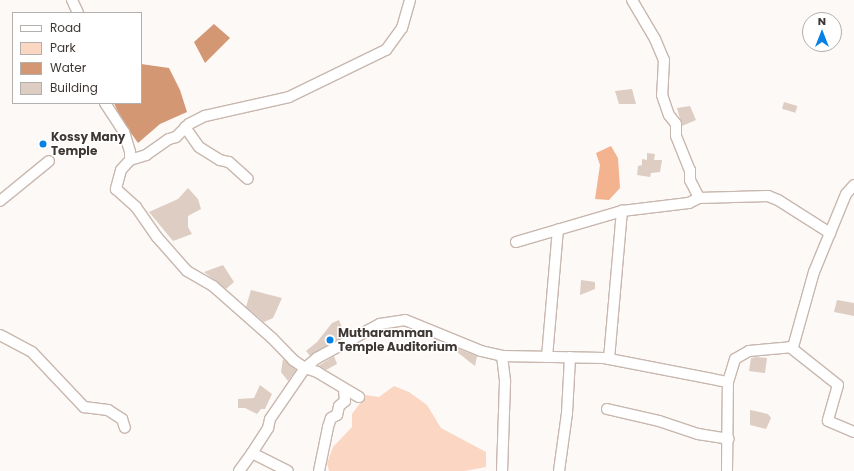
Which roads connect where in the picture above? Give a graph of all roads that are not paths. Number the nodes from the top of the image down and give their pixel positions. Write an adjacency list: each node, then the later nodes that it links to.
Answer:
1 (72, 0): 4 (street)
2 (410, 0): 6 (street)
3 (632, 0): 11 (street)
4 (78, 12)
5 (106, 104): 7 (street)
6 (185, 128): 7 (street); 9 (street)
7 (130, 160): 23 (street)
8 (49, 161): 12 (street)
9 (248, 179)
10 (854, 185): 15 (street)
11 (699, 198): 13 (street); 15 (street)
12 (0, 202)
13 (622, 211): 14 (street); 22 (street)
14 (558, 229): 16 (street); 20 (street)
15 (830, 233): 18 (street)
16 (516, 242)
17 (0, 335): 28 (street)
18 (790, 347): 24 (street); 29 (street)
19 (502, 356): 20 (street); 23 (street); 35 (street)
20 (547, 357): 21 (street)
21 (570, 357): 22 (street); 36 (street)
22 (609, 359): 24 (street)
23 (305, 368): 25 (street); 31 (street)
24 (728, 382): 30 (street)
25 (344, 389): 26 (street); 34 (street)
26 (359, 397)
27 (606, 410): 30 (street)
28 (125, 428)
29 (854, 432)
30 (729, 439): 37 (street)
31 (252, 453): 32 (street); 33 (street)
32 (239, 471)
33 (288, 471)
34 (319, 471)
35 (502, 471)
36 (559, 471)
37 (727, 471)

